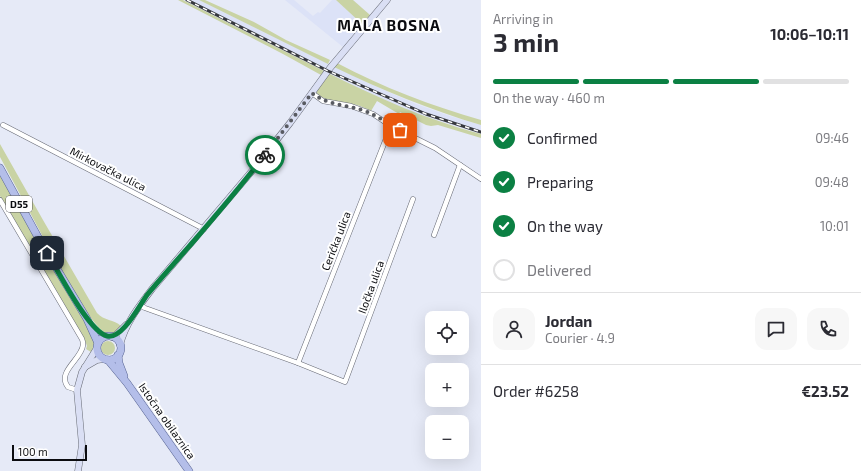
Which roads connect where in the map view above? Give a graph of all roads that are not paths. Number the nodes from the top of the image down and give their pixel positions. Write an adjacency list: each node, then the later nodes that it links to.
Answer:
1 (387, 0): 2 (main road)
2 (312, 93): 4 (street); 10 (main road)
3 (3, 125): 10 (street, Mirkovačka ulica)
4 (390, 126): 5 (street); 20 (street, Cerićka ulica)
5 (460, 165): 7 (street); 11 (street)
6 (0, 168): 13 (main road, D55)
7 (481, 179)
8 (413, 199): 20 (street, Iločka ulica)
9 (0, 200): 23 (street)
10 (204, 229): 12 (main road)
11 (434, 235)
12 (140, 305): 14 (main road); 20 (street)
13 (87, 319): 15 (main road, D55); 16 (main road, D55)
14 (129, 323): 15 (main road); 17 (main road)
15 (110, 337): 16 (main road); 17 (main road, D55)
16 (97, 345): 19 (main road, D55); 21 (main road)
17 (120, 345): 18 (main road, D55)
18 (118, 355): 19 (main road); 22 (main road, Istočna obilaznica / D55)
19 (106, 360): 21 (main road); 22 (main road, Istočna obilaznica / D55)
20 (298, 363)
21 (84, 368): 23 (main road)
22 (127, 383): 25 (main road, Istočna obilaznica / D55)
23 (76, 390): 24 (main road)
24 (78, 471)
25 (189, 471)

